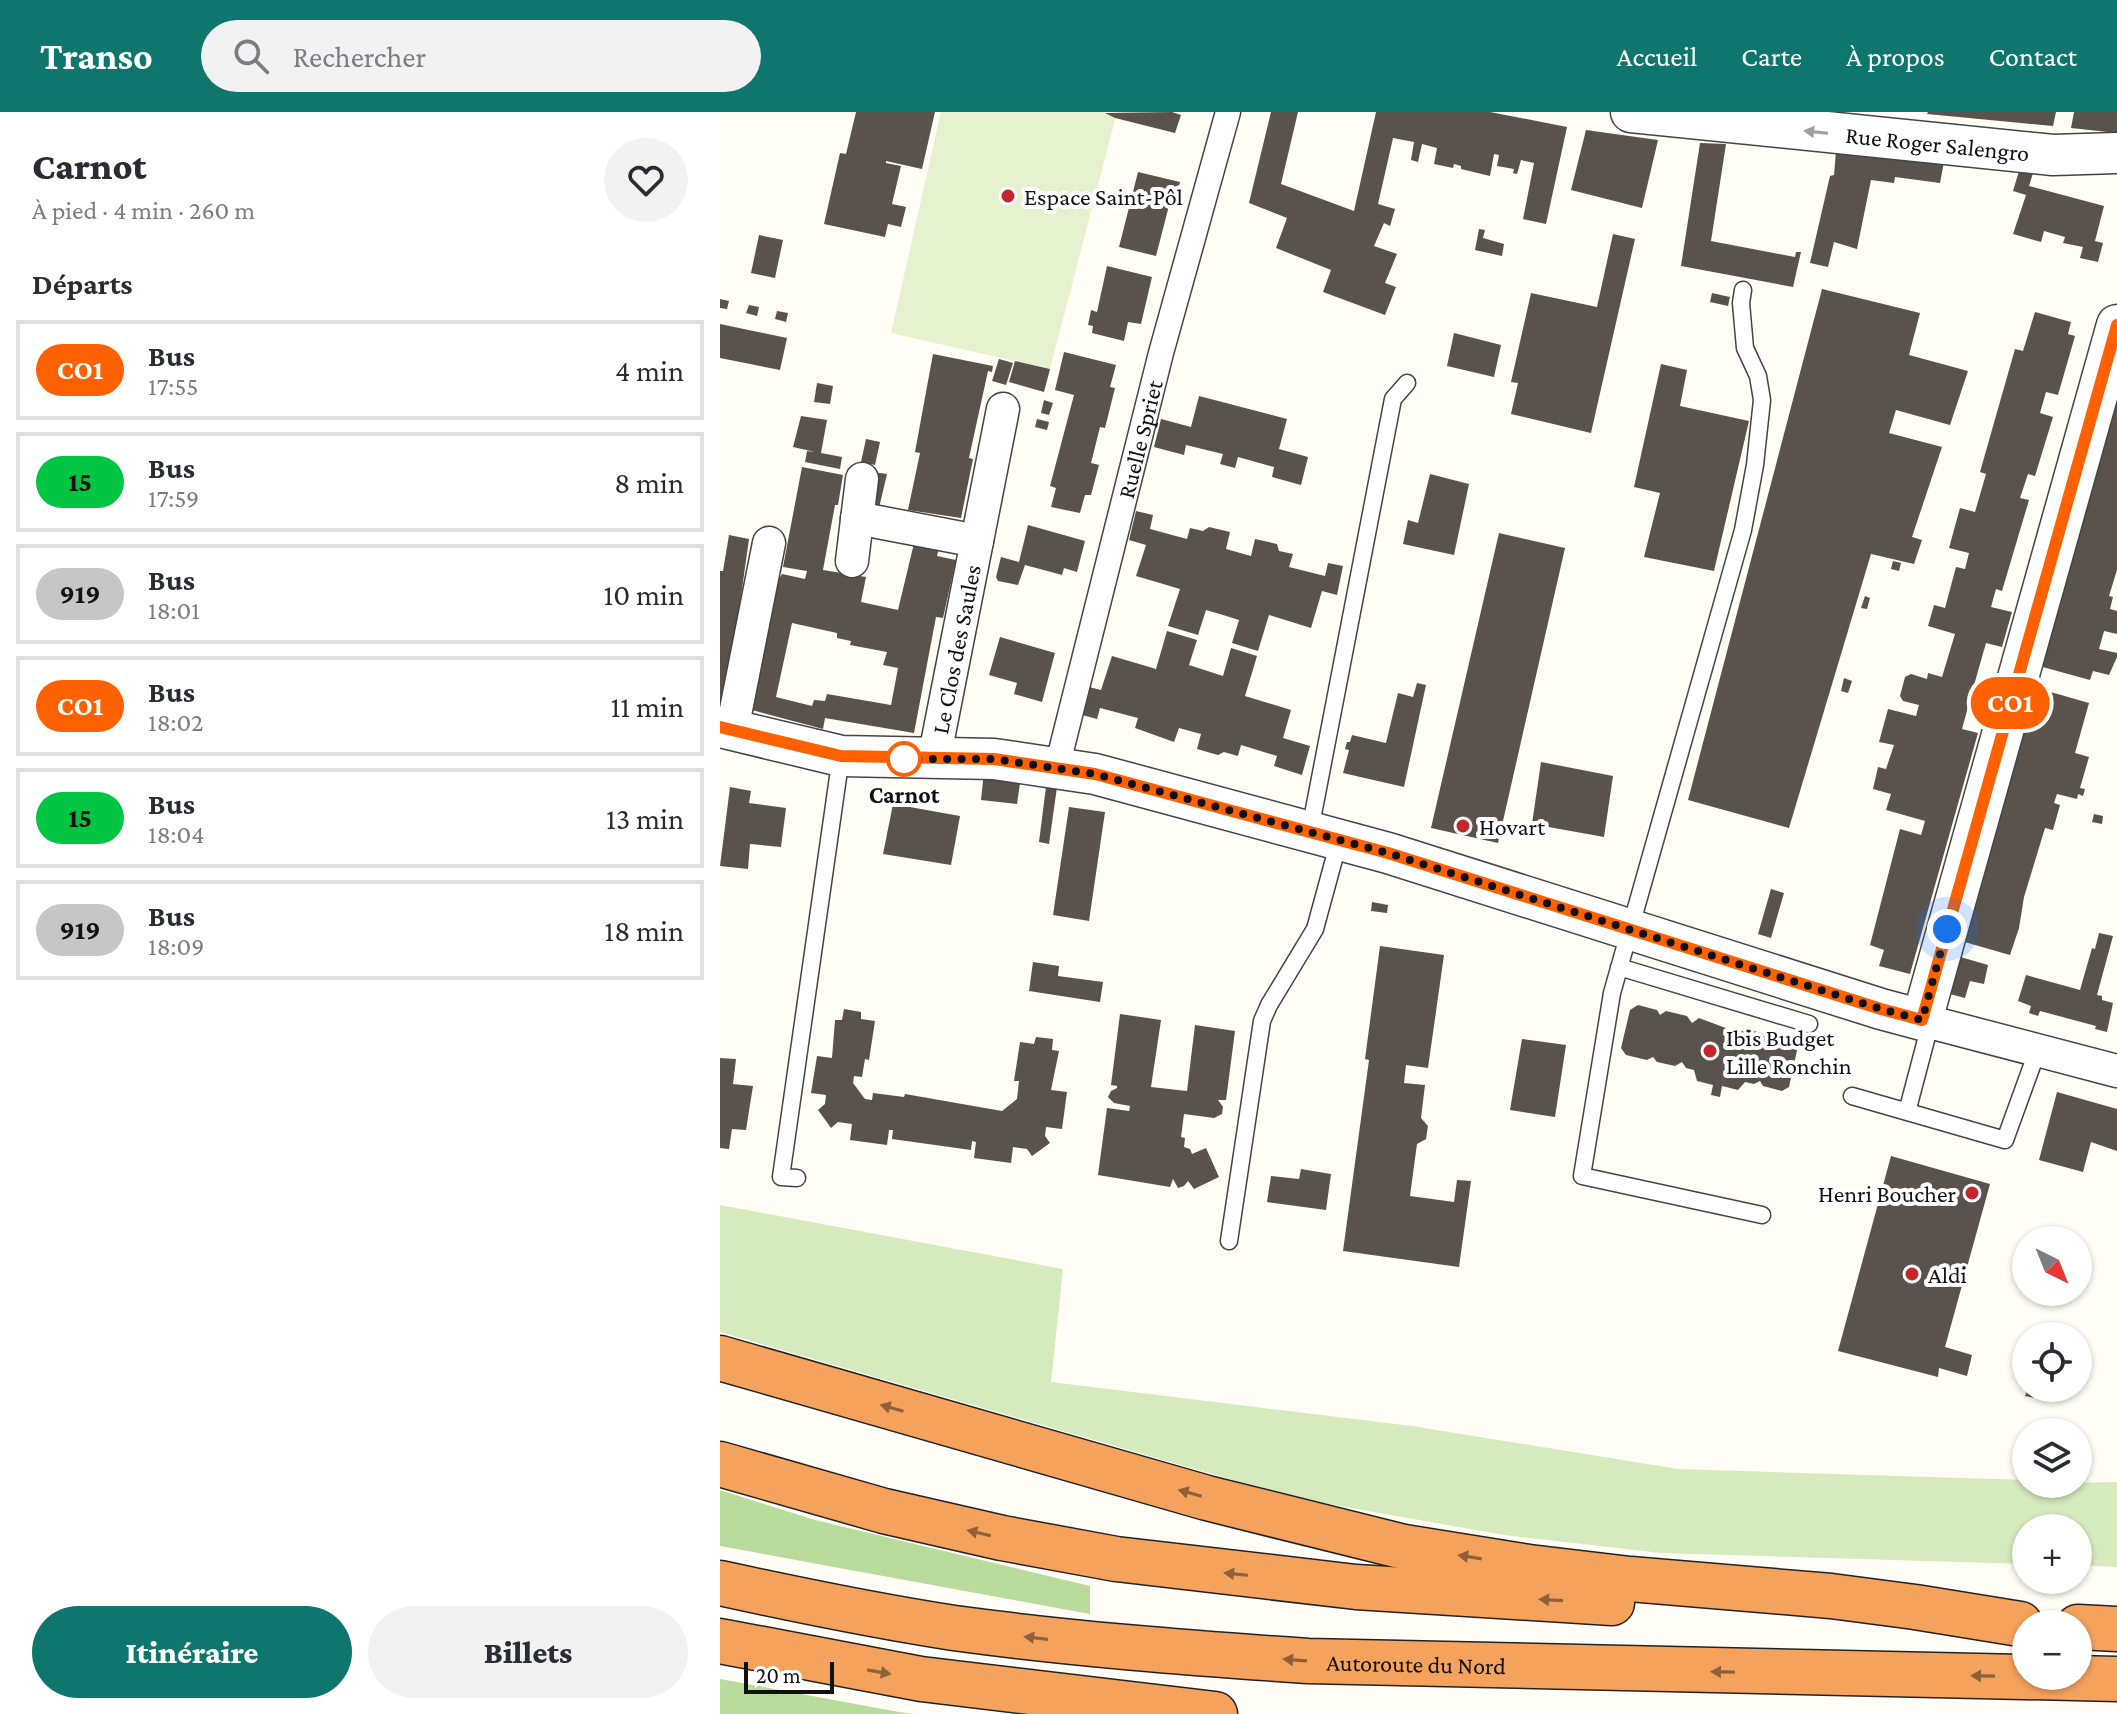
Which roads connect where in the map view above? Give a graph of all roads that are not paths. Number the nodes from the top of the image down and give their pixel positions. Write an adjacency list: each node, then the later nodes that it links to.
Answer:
1 (1228, 112): 18 (street, Ruelle Spriet)
2 (1631, 112): 4 (street, Rue Roger Salengro, one-way to 2)
3 (2117, 153): 4 (street, Rue Roger Salengro)
4 (2053, 155): 5 (street, Rue Roger Salengro)
5 (2117, 165)
6 (1743, 290): 20 (lane)
7 (2117, 325): 22 (street)
8 (1407, 383): 19 (lane)
9 (1003, 409): 12 (street, Le Clos des Saules)
10 (862, 479): 11 (street)
11 (857, 518): 12 (street, Le Clos des Saules); 14 (street)
12 (977, 541): 17 (street, Le Clos des Saules)
13 (769, 543): 15 (street)
14 (852, 561)
15 (726, 729): 16 (street)
16 (841, 756): 17 (street); 28 (lane)
17 (934, 759): 18 (street)
18 (1057, 767): 19 (street)
19 (1324, 836): 20 (street); 30 (lane)
20 (1631, 929): 21 (lane); 22 (street)
21 (1619, 967): 23 (lane); 29 (lane)
22 (1926, 1020): 24 (street); 27 (lane)
23 (1809, 1024)
24 (2038, 1049): 25 (street); 27 (lane)
25 (2117, 1071)
26 (1852, 1096): 27 (lane)
27 (1907, 1112)
28 (797, 1178)
29 (1762, 1215)
30 (1229, 1241)
31 (720, 1358): 34 (highway, one-way to 31)
32 (720, 1464): 35 (highway, one-way to 32)
33 (720, 1583): 39 (highway, Autoroute du Nord, one-way to 33)
34 (2012, 1622)
35 (2012, 1623)
36 (2092, 1628): 37 (highway)
37 (2117, 1629)
38 (720, 1641): 40 (highway, one-way to 40)
39 (2117, 1679)
40 (1215, 1714)

